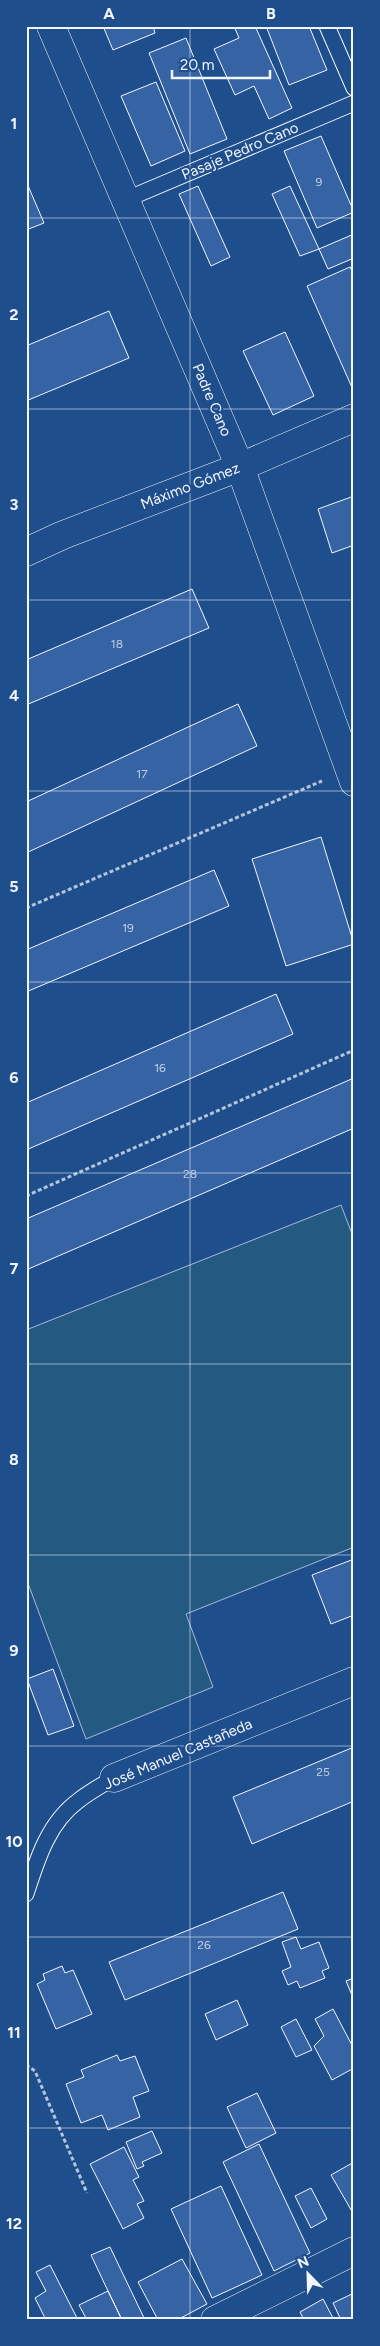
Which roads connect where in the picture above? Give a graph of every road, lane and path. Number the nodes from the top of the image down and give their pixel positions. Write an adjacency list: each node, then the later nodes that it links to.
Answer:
1 (51, 26): 5 (street, Padre Cano)
2 (327, 26): 3 (lane)
3 (354, 88)
4 (354, 102): 5 (lane, Pasaje Pedro Cano)
5 (127, 199): 7 (street, Padre Cano)
6 (354, 418): 7 (street, Máximo Gómez)
7 (240, 467): 8 (street, Máximo Gómez); 9 (street, Padre Cano)
8 (26, 552)
9 (352, 776): 10 (path)
10 (26, 908)
11 (354, 1050): 12 (path)
12 (26, 1196)
13 (354, 1681): 14 (street, José Manuel Castañeda)
14 (114, 1778): 15 (lane, José Manuel Castañeda)
15 (26, 1894)
16 (26, 2065): 17 (path)
17 (87, 2192)
18 (354, 2251): 19 (street)
19 (215, 2320)

